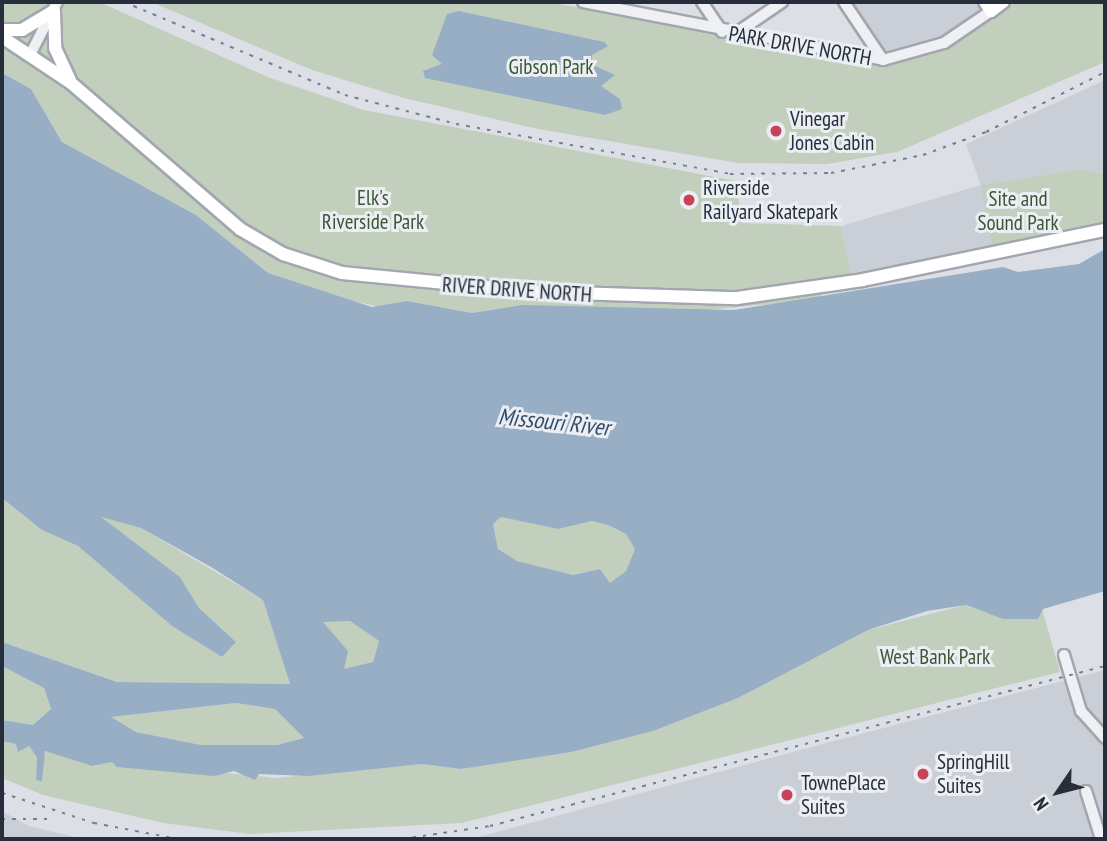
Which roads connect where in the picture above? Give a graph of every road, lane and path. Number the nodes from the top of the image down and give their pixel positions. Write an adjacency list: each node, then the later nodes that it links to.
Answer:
1 (583, 2): 9 (street, PARK DRIVE NORTH)
2 (702, 2): 9 (street)
3 (782, 2): 10 (street)
4 (844, 2): 13 (street)
5 (1003, 2): 7 (main road, PARK DRIVE NORTH)
6 (56, 6): 8 (main road); 12 (street); 14 (main road)
7 (988, 6): 13 (street, PARK DRIVE NORTH)
8 (2, 30)
9 (722, 32): 10 (street, PARK DRIVE NORTH)
10 (735, 34): 13 (street, PARK DRIVE NORTH)
11 (2, 37): 12 (main road, RIVER DRIVE NORTH)
12 (30, 55): 14 (main road, RIVER DRIVE NORTH)
13 (883, 60)
14 (71, 83): 15 (main road, RIVER DRIVE NORTH)
15 (1105, 230)
16 (1064, 655): 17 (street)
17 (1105, 738)
18 (1086, 792): 19 (street)
19 (1101, 839)

